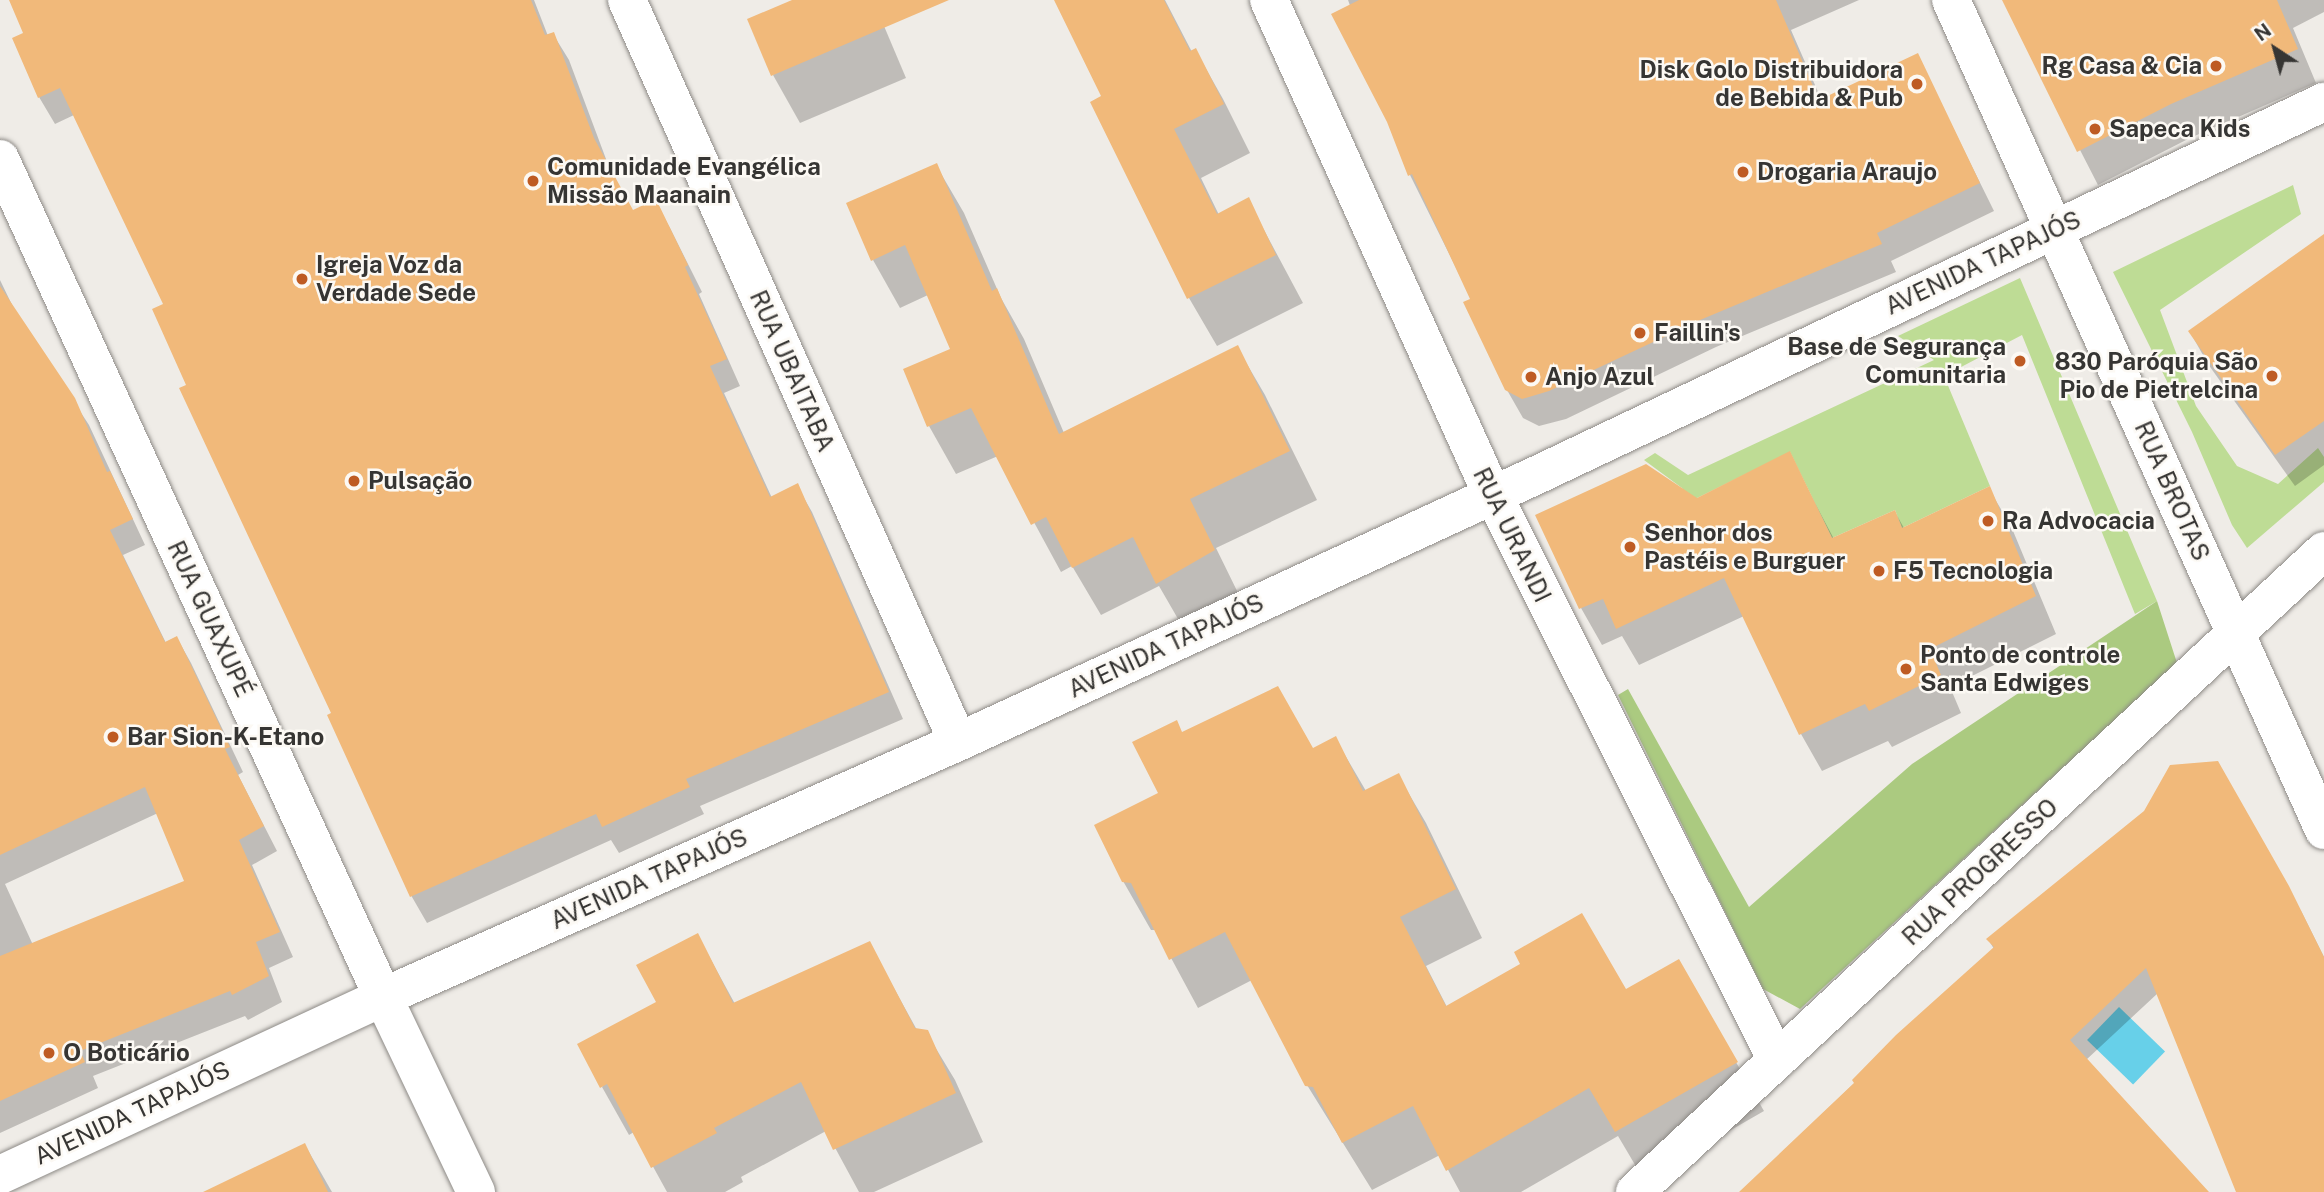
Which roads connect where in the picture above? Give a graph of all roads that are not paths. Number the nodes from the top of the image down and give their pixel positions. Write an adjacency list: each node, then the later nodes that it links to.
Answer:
1 (626, 0): 10 (street, RUA UBAITABA)
2 (1269, 0): 7 (street, RUA URANDI)
3 (1951, 0): 6 (street, RUA BROTAS)
4 (2324, 102): 6 (street, AVENIDA TAPAJÓS)
5 (0, 159): 12 (street, RUA GUAXUPÉ)
6 (2054, 229): 7 (street, AVENIDA TAPAJÓS); 9 (street, RUA BROTAS)
7 (1493, 495): 10 (street, AVENIDA TAPAJÓS); 13 (street, RUA URANDI)
8 (2324, 551): 9 (street, RUA PROGRESSO)
9 (2236, 633): 11 (street, RUA BROTAS); 13 (street, RUA PROGRESSO)
10 (958, 743): 12 (street, AVENIDA TAPAJÓS)
11 (2324, 830)
12 (383, 997): 14 (street, AVENIDA TAPAJÓS); 15 (street, RUA GUAXUPÉ)
13 (1777, 1060): 16 (street, RUA PROGRESSO)
14 (0, 1175)
15 (476, 1192)
16 (1635, 1192)

